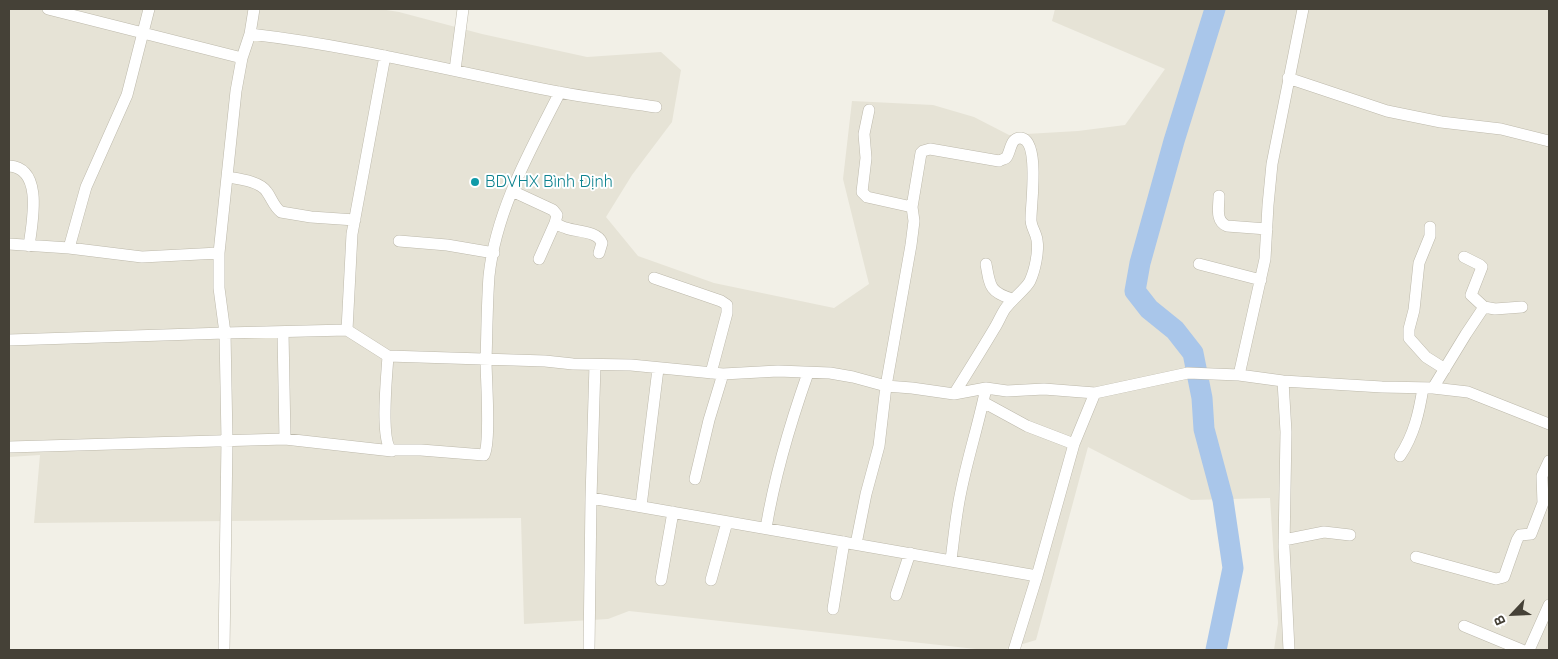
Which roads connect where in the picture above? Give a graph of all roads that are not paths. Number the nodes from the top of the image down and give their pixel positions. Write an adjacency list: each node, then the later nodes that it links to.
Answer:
1 (48, 9): 6 (street)
2 (150, 9): 6 (street)
3 (254, 9): 7 (street)
4 (463, 9): 10 (street)
5 (1303, 9): 11 (street)
6 (144, 33): 9 (street); 28 (street)
7 (250, 34): 8 (street); 9 (street)
8 (385, 56): 10 (street); 21 (street)
9 (242, 58): 17 (street)
10 (455, 70): 12 (street)
11 (1288, 78): 15 (street); 24 (street)
12 (560, 92): 13 (street); 18 (street)
13 (656, 107)
14 (869, 110): 20 (street)
15 (1549, 141)
16 (9, 166): 27 (street)
17 (226, 176): 21 (street); 31 (street)
18 (512, 192): 22 (street); 29 (street)
19 (1218, 196): 24 (street)
20 (912, 207): 38 (street); 55 (street)
21 (355, 220): 41 (street)
22 (555, 223): 30 (street); 33 (street)
23 (1430, 226): 49 (street)
24 (1267, 229): 37 (street)
25 (399, 241): 29 (street)
26 (9, 244): 27 (street)
27 (29, 246): 28 (street)
28 (69, 248): 31 (street)
29 (494, 252): 46 (street)
30 (599, 252)
31 (219, 253): 43 (street)
32 (1464, 257): 40 (street)
33 (540, 259)
34 (986, 264): 38 (street)
35 (1199, 264): 37 (street)
36 (654, 278): 50 (street)
37 (1261, 280): 53 (street)
38 (1012, 300): 59 (street)
39 (1522, 307): 40 (street)
40 (1484, 308): 49 (street)
41 (347, 330): 42 (street); 45 (street)
42 (283, 332): 43 (street); 62 (street)
43 (225, 333): 44 (street); 63 (street)
44 (9, 340)
45 (388, 356): 46 (street); 66 (street)
46 (486, 360): 47 (street); 66 (street)
47 (595, 365): 48 (street); 70 (street)
48 (658, 369): 50 (street); 71 (street)
49 (1445, 369): 57 (street)
50 (712, 373): 52 (street)
51 (808, 373): 52 (street); 55 (street); 74 (street)
52 (724, 374): 69 (street)
53 (1239, 375): 54 (street); 58 (street)
54 (1283, 381): 57 (street); 76 (street)
55 (886, 386): 59 (street); 77 (street)
56 (986, 388): 58 (street); 59 (street); 60 (street)
57 (1428, 388): 61 (street); 67 (street)
58 (1095, 393): 64 (street)
59 (954, 394)
60 (984, 402): 64 (street); 80 (street)
61 (1549, 424)
62 (285, 438): 63 (street); 66 (street)
63 (227, 440): 65 (street); 88 (street)
64 (1074, 444): 81 (street)
65 (9, 447)
66 (392, 451)
67 (1400, 456)
68 (1549, 461): 79 (street)
69 (695, 479)
70 (591, 498): 71 (street); 89 (street)
71 (641, 506): 72 (street)
72 (673, 512): 73 (street); 82 (street)
73 (727, 522): 74 (street); 83 (street)
74 (766, 528): 77 (street)
75 (1350, 534): 76 (street)
76 (1284, 540): 91 (street)
77 (850, 543): 78 (street); 86 (street)
78 (910, 553): 80 (street); 84 (street)
79 (1416, 556)
80 (951, 560): 81 (street)
81 (1037, 576): 90 (street)
82 (661, 580)
83 (711, 580)
84 (896, 595)
85 (1549, 606): 93 (street)
86 (833, 609)
87 (1464, 626): 92 (street)
88 (224, 650)
89 (589, 650)
90 (1014, 650)
91 (1289, 650)
92 (1522, 650)
93 (1529, 650)

